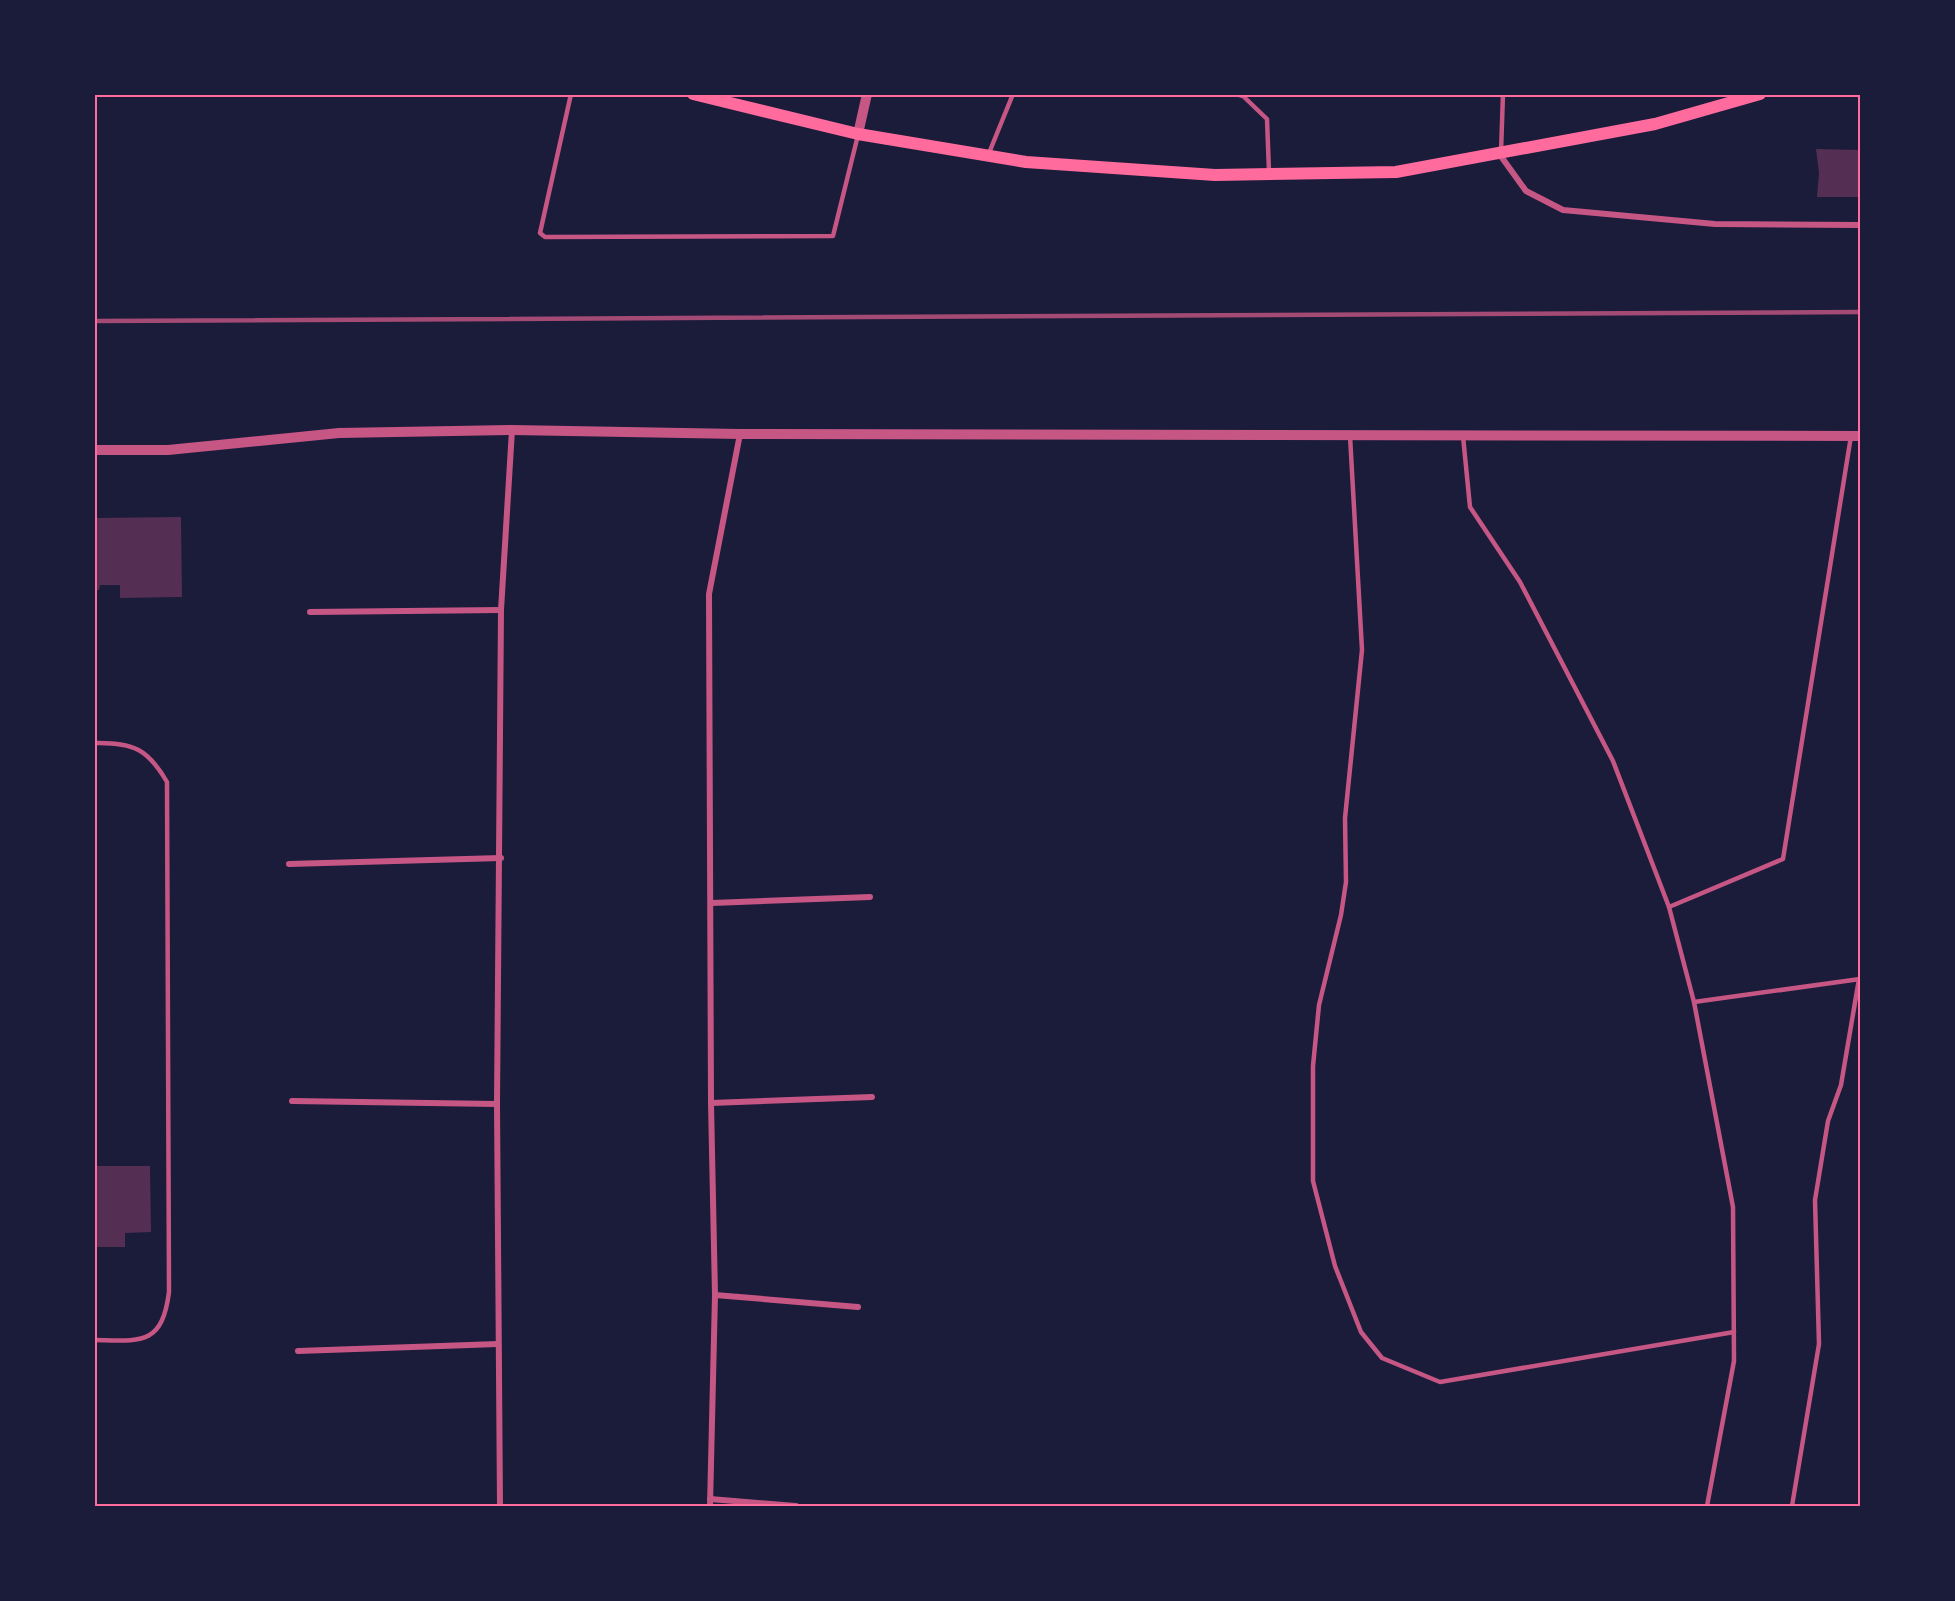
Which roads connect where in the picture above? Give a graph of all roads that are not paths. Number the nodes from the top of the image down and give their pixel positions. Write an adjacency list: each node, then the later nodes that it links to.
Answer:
1 (571, 94): 8 (lane)
2 (693, 94): 8 (main road)
3 (867, 94): 8 (street)
4 (1013, 94): 10 (lane)
5 (1236, 94): 11 (lane)
6 (1503, 94): 9 (lane)
7 (1760, 94): 9 (main road)
8 (858, 134): 10 (main road)
9 (1500, 155): 11 (main road); 12 (street)
10 (988, 156): 11 (main road)
11 (1269, 174)
12 (1860, 225)
13 (512, 430): 14 (street); 18 (street); 19 (street)
14 (740, 434): 15 (street); 25 (street)
15 (1350, 434): 16 (street); 35 (lane)
16 (1463, 435): 17 (street); 26 (lane)
17 (1856, 436): 26 (lane)
18 (94, 450)
19 (501, 610): 20 (street); 22 (street)
20 (310, 612)
21 (94, 742): 36 (lane)
22 (501, 858): 23 (street); 32 (street)
23 (289, 864)
24 (870, 897): 25 (street)
25 (712, 903): 31 (street)
26 (1669, 907): 28 (lane)
27 (1860, 979): 28 (lane); 43 (lane)
28 (1694, 1002): 35 (lane)
29 (872, 1097): 31 (street)
30 (292, 1101): 32 (street)
31 (711, 1102): 33 (street)
32 (497, 1104): 37 (street)
33 (715, 1295): 34 (street); 39 (street)
34 (858, 1307)
35 (1734, 1332): 42 (lane)
36 (94, 1340)
37 (498, 1344): 38 (street); 40 (street)
38 (298, 1351)
39 (710, 1503): 41 (street)
40 (500, 1506)
41 (796, 1506)
42 (1707, 1506)
43 (1792, 1506)

